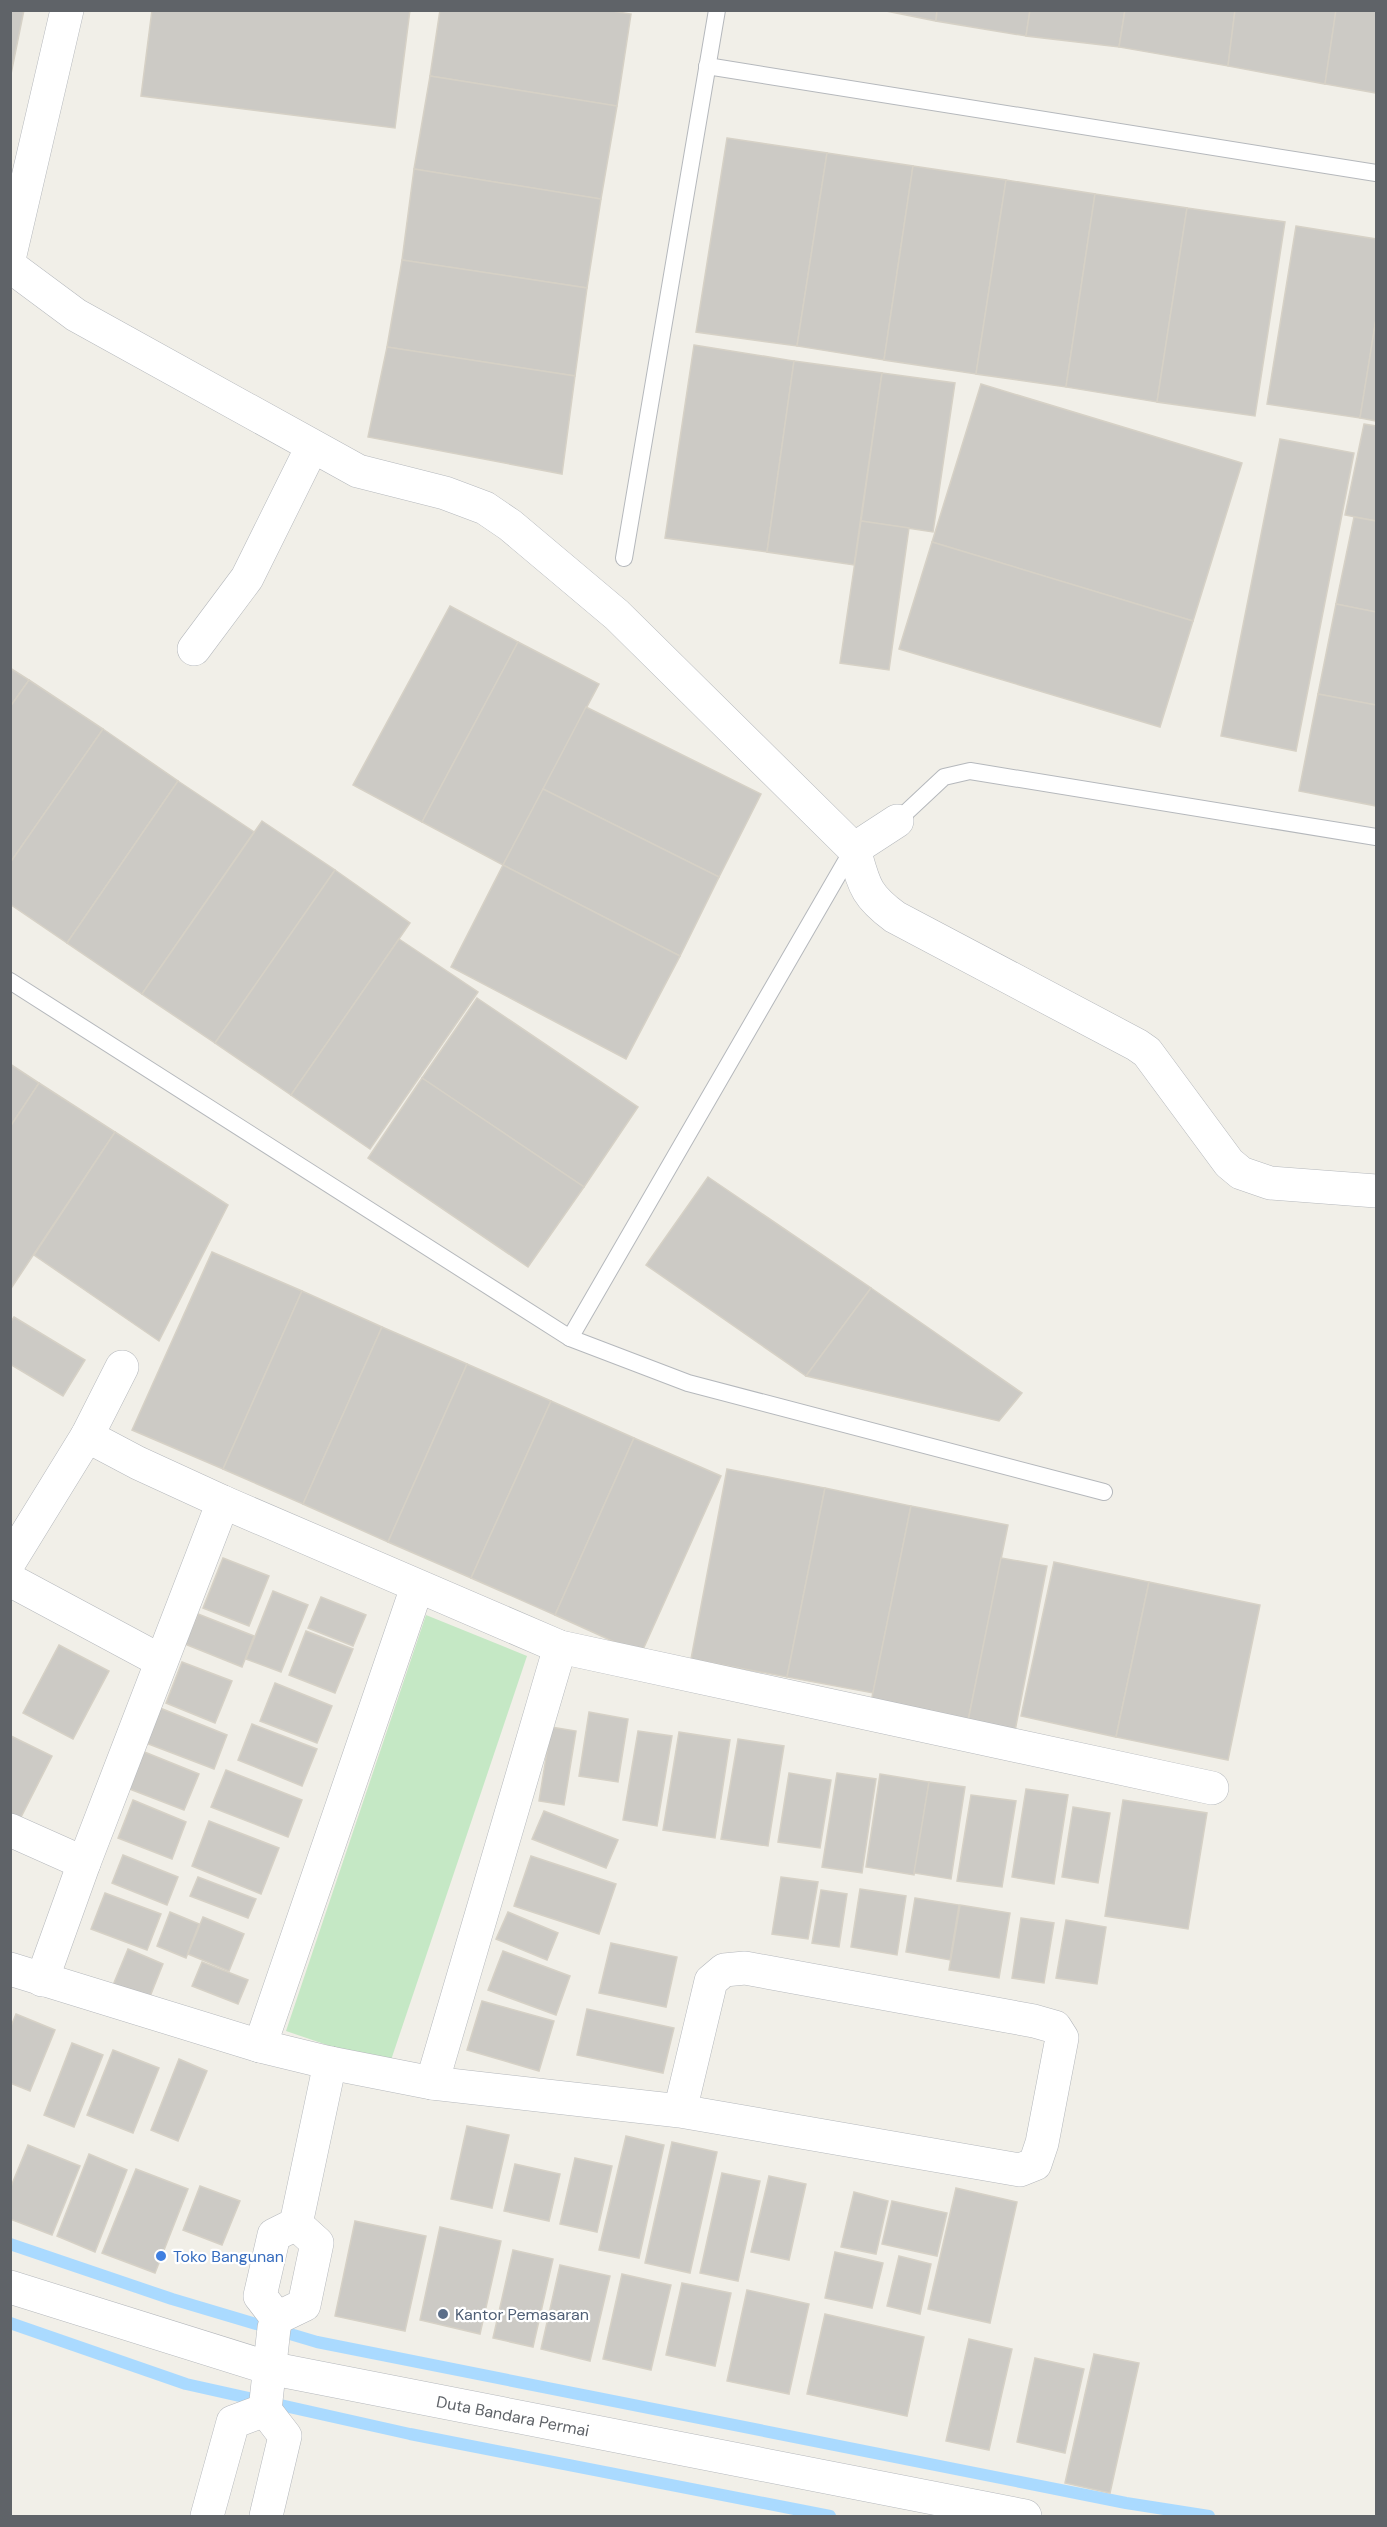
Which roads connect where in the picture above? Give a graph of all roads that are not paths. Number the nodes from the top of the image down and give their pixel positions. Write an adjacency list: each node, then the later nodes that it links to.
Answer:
1 (67, 10): 5 (street)
2 (717, 10): 3 (lane)
3 (707, 66): 4 (lane); 8 (lane)
4 (1377, 172)
5 (10, 255)
6 (10, 266): 7 (street)
7 (312, 447): 9 (street); 12 (street)
8 (624, 558)
9 (194, 649)
10 (897, 821): 11 (lane); 12 (street)
11 (1377, 837)
12 (854, 849): 14 (street); 15 (lane)
13 (10, 981): 15 (lane)
14 (1377, 1191)
15 (570, 1338): 18 (lane)
16 (122, 1367): 17 (street)
17 (87, 1436): 19 (street); 20 (street)
18 (1104, 1492)
19 (223, 1502): 22 (street); 24 (street)
20 (10, 1561)
21 (10, 1580): 24 (street)
22 (417, 1587): 23 (street); 30 (street)
23 (560, 1647): 25 (street); 32 (street)
24 (161, 1661): 27 (street)
25 (1212, 1788)
26 (10, 1830): 27 (street)
27 (84, 1863): 29 (street)
28 (10, 1969): 29 (street)
29 (42, 1980): 30 (street)
30 (260, 2046): 31 (street)
31 (330, 2063): 32 (street); 34 (street)
32 (432, 2083): 33 (street)
33 (680, 2111): 33 (street)
34 (296, 2224): 36 (street); 36 (street)
35 (10, 2287): 36 (street, Duta Bandara Permai)
36 (269, 2368): 37 (street); 38 (street); 39 (street, Duta Bandara Permai)
37 (207, 2517)
38 (266, 2517)
39 (1025, 2517)

